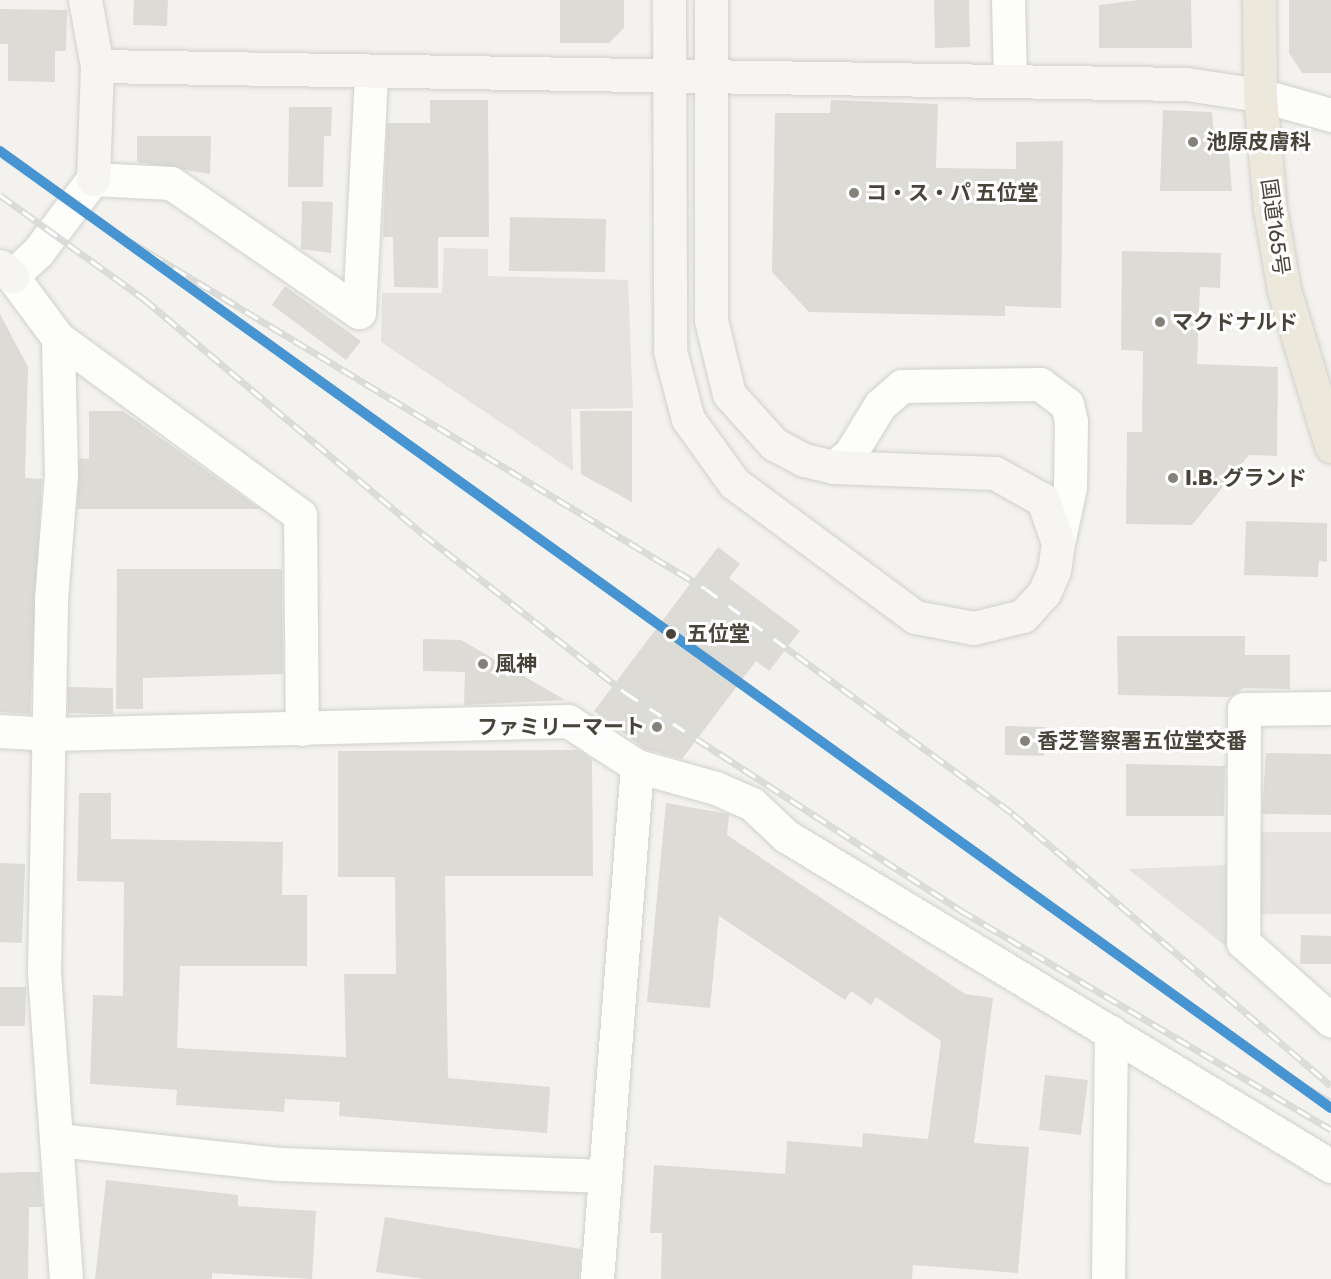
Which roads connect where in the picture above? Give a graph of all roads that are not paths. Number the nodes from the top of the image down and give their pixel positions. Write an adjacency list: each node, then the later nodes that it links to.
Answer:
1 (85, 0): 6 (street)
2 (669, 0): 8 (street)
3 (711, 0): 9 (street)
4 (1008, 0): 10 (street)
5 (1259, 0): 11 (highway, 国道165号)
6 (97, 66): 7 (street); 13 (street)
7 (371, 71): 8 (street); 13 (street)
8 (669, 74): 9 (street); 18 (street)
9 (711, 74): 10 (street); 17 (street)
10 (1010, 81): 11 (street)
11 (1260, 95): 12 (street); 16 (highway, 国道165号)
12 (1331, 115)
13 (93, 179): 14 (street)
14 (6, 271): 15 (street)
15 (57, 338): 20 (street); 22 (street)
16 (1331, 446)
17 (834, 467): 18 (street); 18 (street)
18 (1058, 543)
19 (1331, 708): 24 (street)
20 (302, 729): 22 (street); 23 (street)
21 (0, 731): 22 (street)
22 (52, 734): 26 (street)
23 (637, 766): 25 (street); 28 (street)
24 (1331, 1020)
25 (1111, 1032): 27 (street); 31 (street)
26 (58, 1140): 28 (street); 29 (street)
27 (1331, 1166)
28 (601, 1176): 30 (street)
29 (66, 1279)
30 (597, 1279)
31 (1108, 1279)

